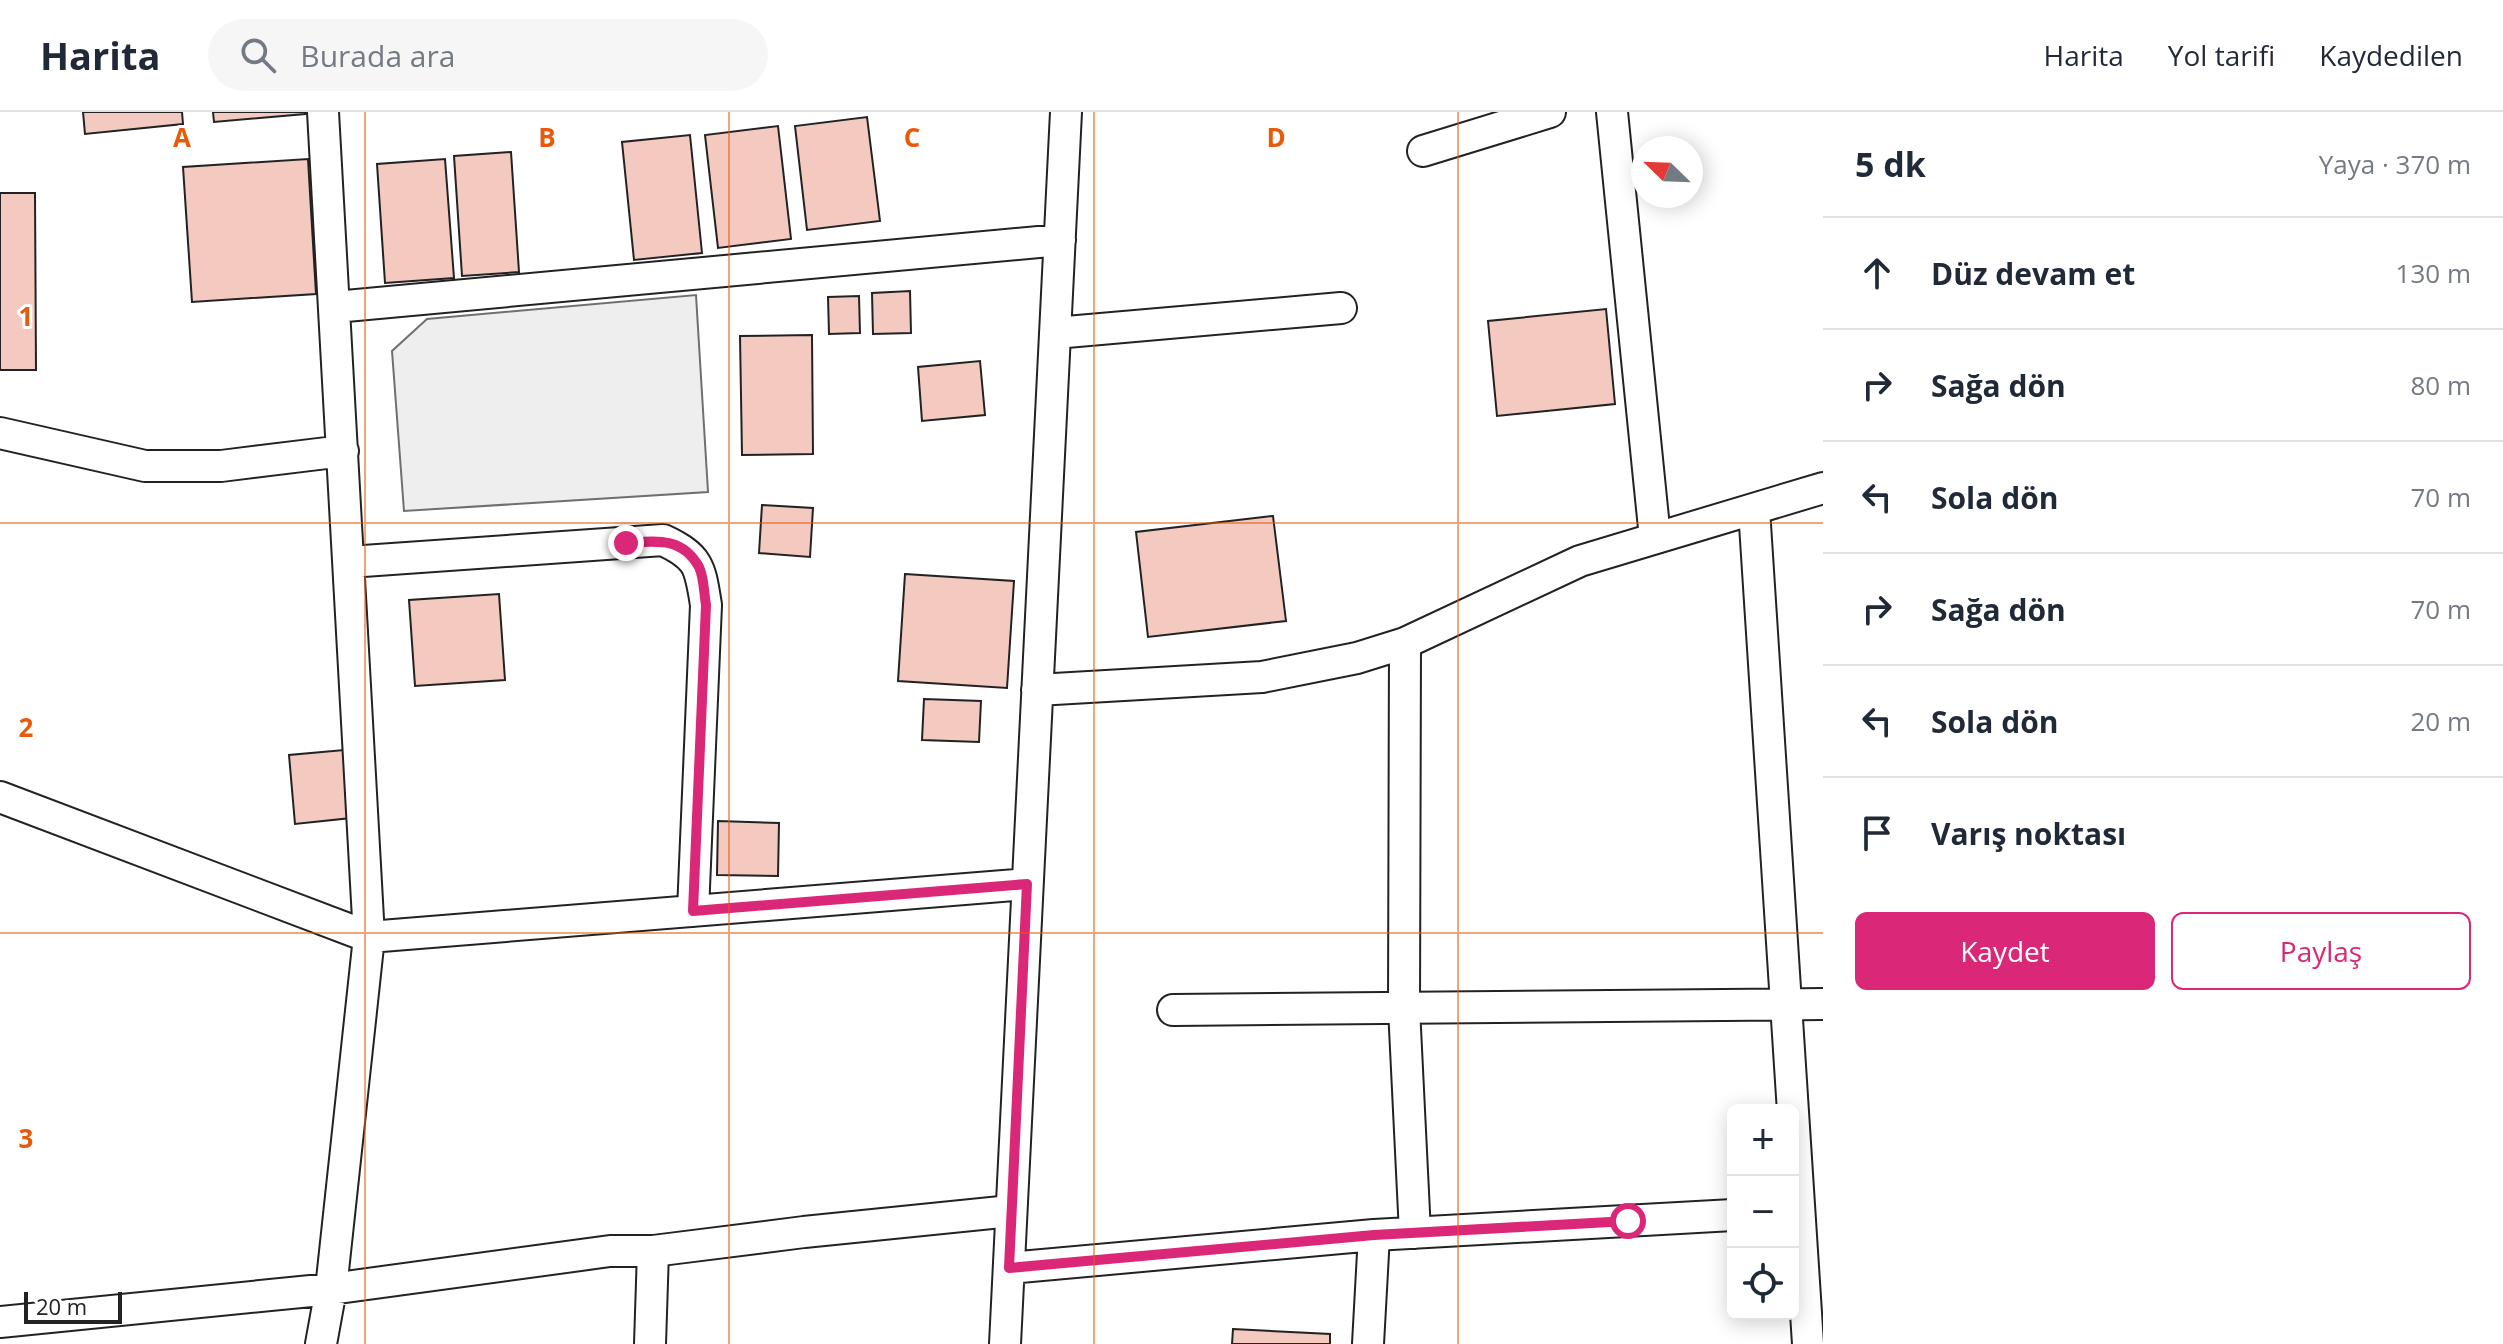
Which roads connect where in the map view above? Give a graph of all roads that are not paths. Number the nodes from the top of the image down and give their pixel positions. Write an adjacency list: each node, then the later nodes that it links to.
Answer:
1 (323, 112): 7 (street)
2 (1066, 112): 6 (street)
3 (1550, 112): 5 (street)
4 (1612, 112): 14 (street)
5 (1423, 151)
6 (1060, 240): 7 (street); 9 (street)
7 (335, 307): 11 (street)
8 (1341, 308): 9 (street)
9 (1055, 333): 17 (street)
10 (1, 436): 11 (street)
11 (343, 451): 15 (street)
12 (1823, 488): 13 (street)
13 (1754, 509): 14 (street); 22 (street)
14 (1655, 538): 16 (street)
15 (349, 562): 20 (street); 21 (street)
16 (1405, 643): 17 (street); 24 (street)
17 (1037, 690): 19 (street)
18 (0, 797): 21 (street)
19 (1027, 884): 20 (street); 27 (street)
20 (693, 911): 21 (street)
21 (369, 937): 34 (street)
22 (1787, 1004): 23 (street); 24 (street); 26 (street)
23 (1823, 1004)
24 (1404, 1008): 25 (street); 29 (street)
25 (1173, 1010)
26 (1794, 1176)
27 (1011, 1211): 32 (street); 33 (street)
28 (1727, 1215): 29 (street)
29 (1415, 1233): 30 (street)
30 (1374, 1235): 33 (street); 39 (street)
31 (1799, 1245): 40 (street)
32 (653, 1251): 34 (street); 37 (street)
33 (1009, 1268): 38 (street)
34 (331, 1289): 35 (street); 36 (street)
35 (0, 1322)
36 (321, 1344)
37 (650, 1344)
38 (1005, 1344)
39 (1368, 1344)
40 (1808, 1344)

